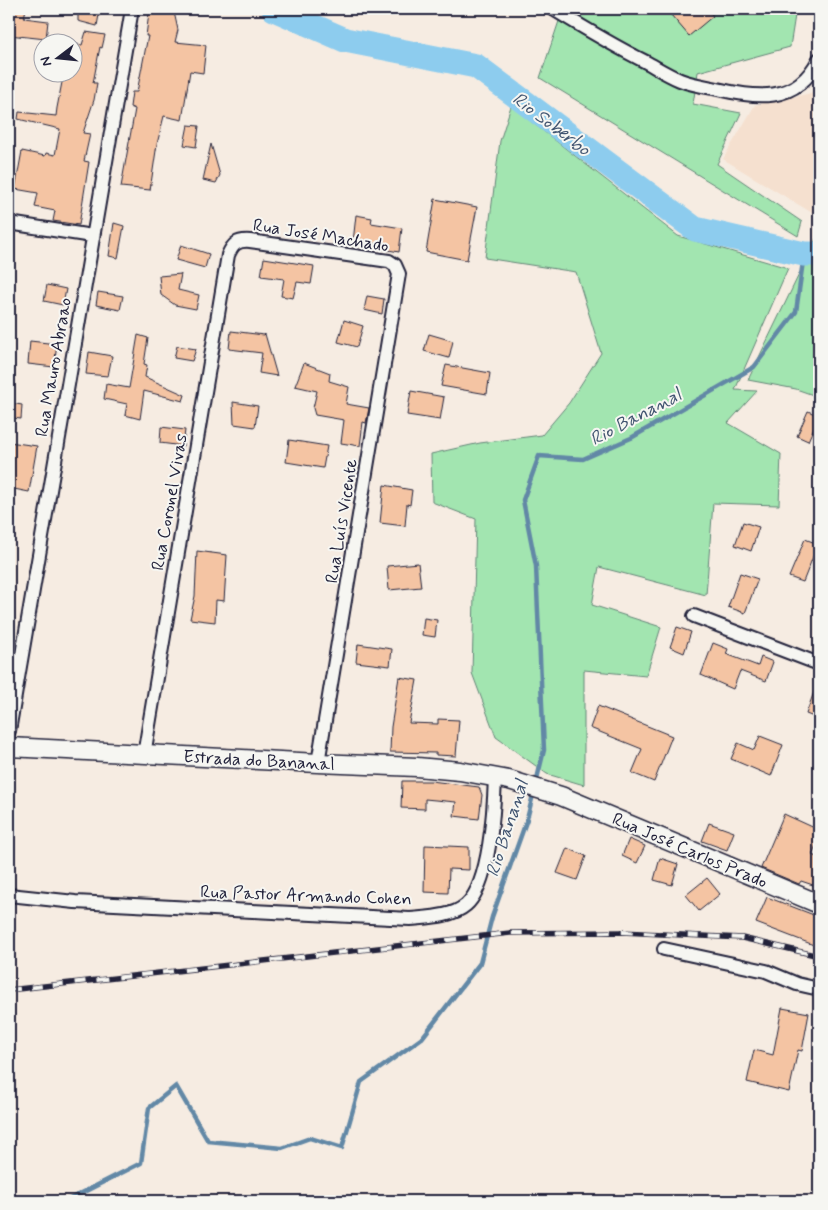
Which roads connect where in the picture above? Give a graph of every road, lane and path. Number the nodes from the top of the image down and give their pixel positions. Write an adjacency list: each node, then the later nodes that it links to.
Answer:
1 (132, 9): 5 (street, Rua Mauro Abraao)
2 (553, 9): 3 (street)
3 (819, 60)
4 (9, 223): 5 (street)
5 (92, 236): 10 (street, Rua Mauro Abraao)
6 (228, 256): 7 (street, Rua José Machado); 12 (street, Rua Coronel Vivas)
7 (398, 285): 13 (street, Rua Luís Vicente)
8 (694, 616): 9 (street)
9 (819, 664)
10 (9, 731)
11 (9, 747): 12 (main road, Estrada do Bananal)
12 (144, 755): 13 (main road, Estrada do Bananal)
13 (318, 763): 14 (main road, Estrada do Bananal)
14 (502, 779): 15 (main road, Estrada do Bananal); 16 (street, Rua Pastor Armando Cohen)
15 (561, 796): 17 (main road, Rua José Carlos Prado)
16 (9, 895)
17 (819, 904)
18 (664, 949): 19 (street)
19 (819, 989)

